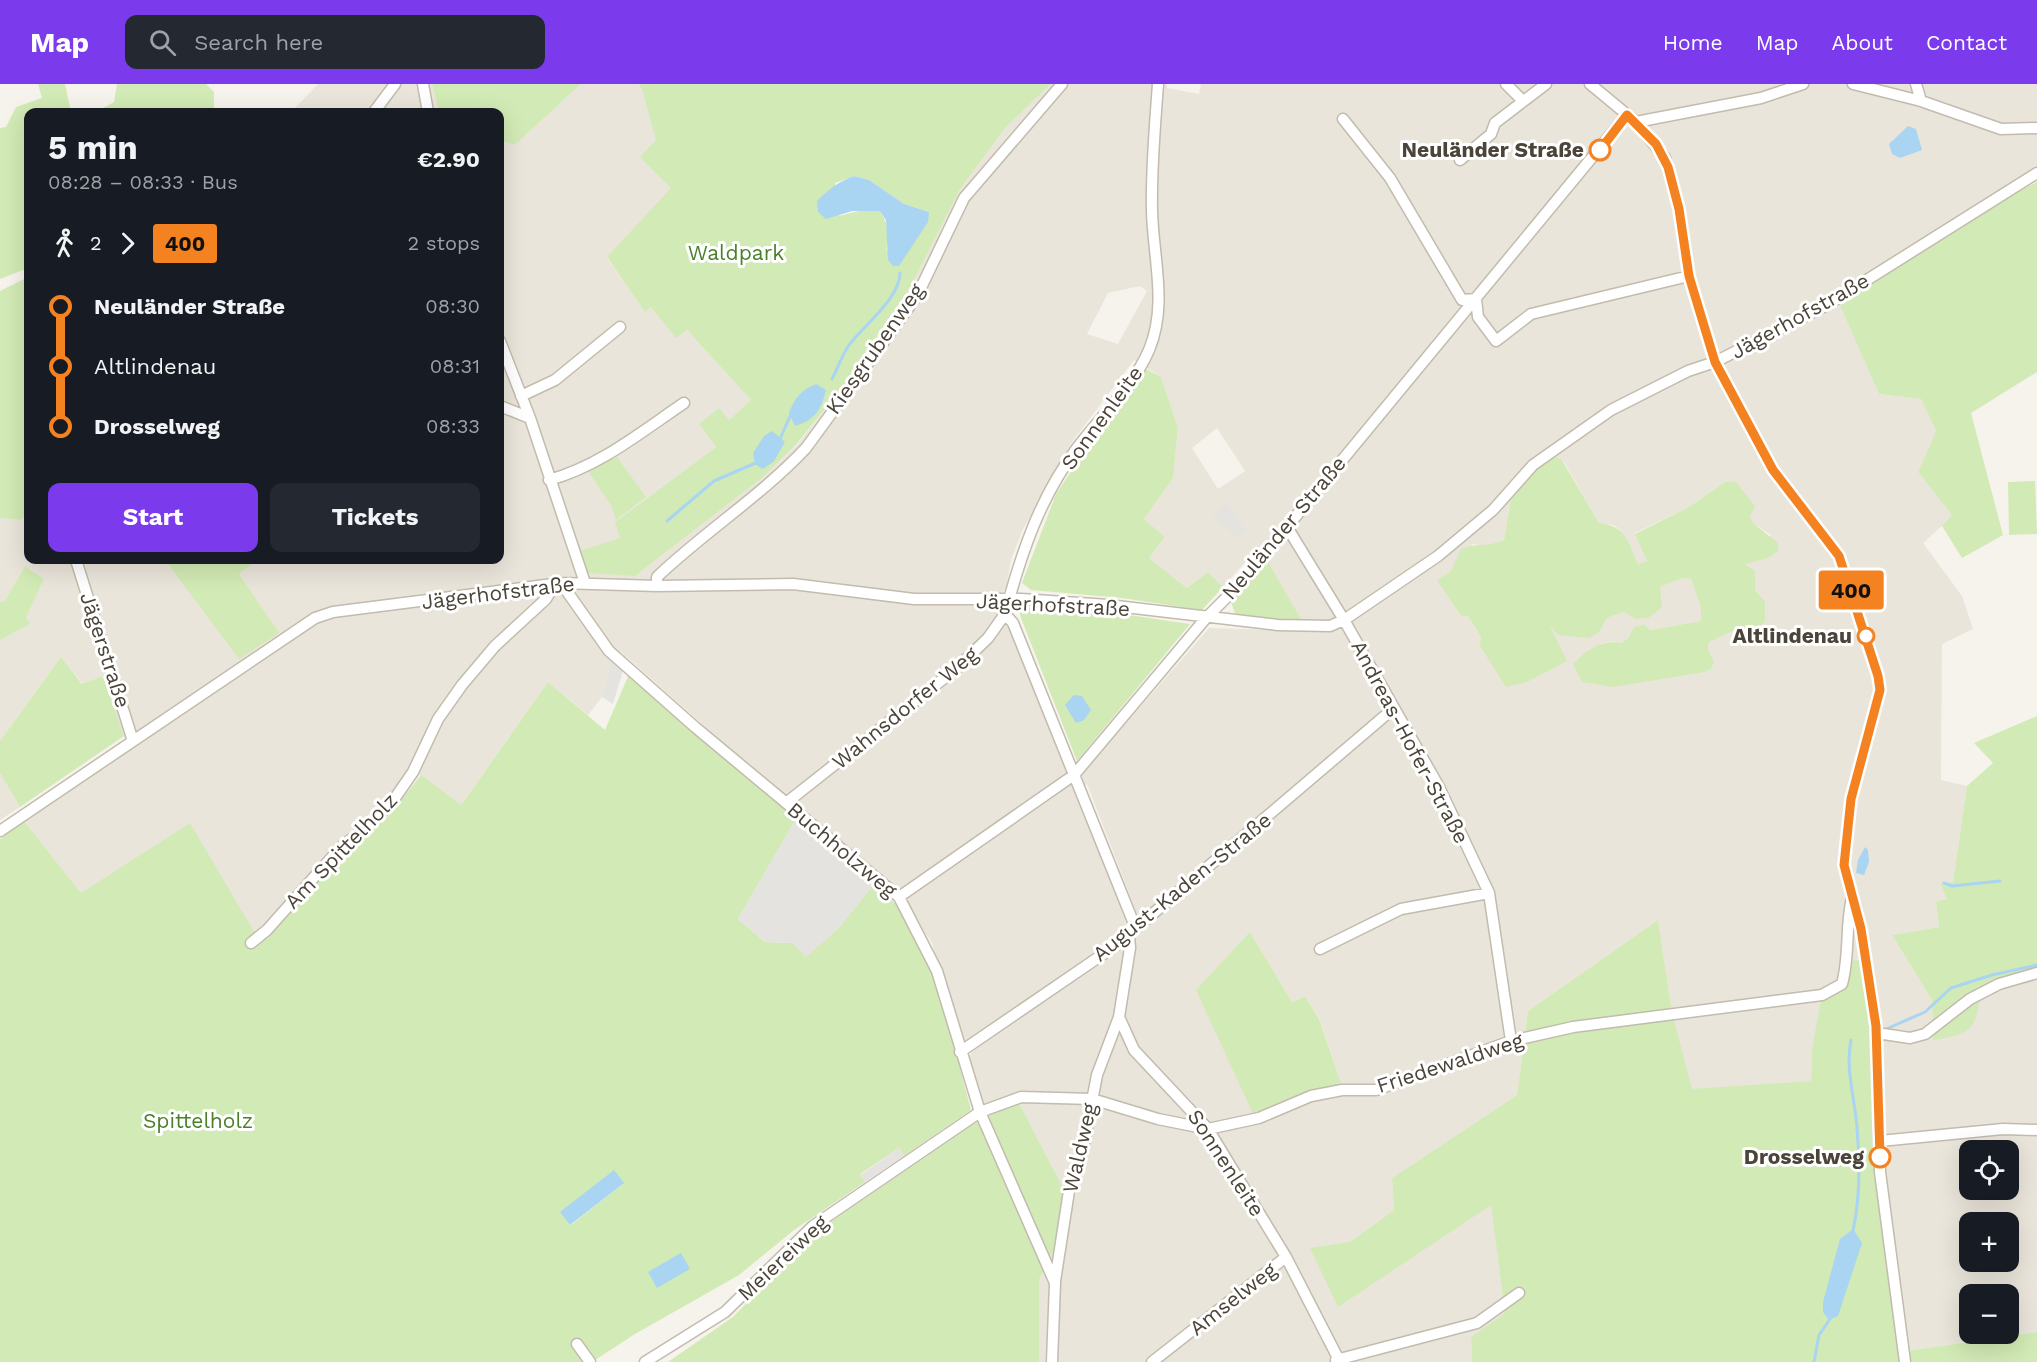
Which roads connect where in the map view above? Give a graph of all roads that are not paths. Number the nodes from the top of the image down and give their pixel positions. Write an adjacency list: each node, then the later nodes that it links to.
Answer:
1 (394, 84): 13 (street)
2 (423, 84): 14 (street)
3 (1062, 84): 34 (street, Kiesgrubenweg)
4 (1158, 84): 35 (street, Sonnenleite)
5 (1506, 84): 11 (street)
6 (1546, 84): 11 (street)
7 (1592, 84): 16 (street)
8 (1803, 84): 16 (street)
9 (1853, 84): 12 (street)
10 (1916, 84): 12 (street)
11 (1522, 100): 18 (street)
12 (1921, 101): 17 (street)
13 (377, 108)
14 (427, 108)
15 (1343, 119): 21 (street)
16 (1632, 119): 20 (street); 21 (street, Neuländer Straße)
17 (2037, 128)
18 (1460, 160)
19 (2037, 173): 24 (street, Jägerhofstraße)
20 (1689, 276): 21 (street); 24 (street)
21 (1476, 299): 30 (street, Neuländer Straße)
22 (620, 327): 25 (street)
23 (504, 351): 25 (street)
24 (1715, 362): 38 (street, Jägerhofstraße); 46 (street)
25 (521, 396): 28 (street)
26 (684, 403): 29 (street)
27 (504, 408): 28 (street)
28 (530, 418): 29 (street)
29 (549, 480): 33 (street)
30 (1287, 527): 37 (street, Neuländer Straße); 38 (street, Andreas-Hofer-Straße)
31 (77, 564): 40 (street, Jägerstraße)
32 (558, 583): 33 (street, Jägerhofstraße); 40 (street, Jägerhofstraße); 42 (street, Buchholzweg); 48 (street, Am Spittelholz)
33 (585, 583): 34 (street, Jägerhofstraße)
34 (657, 586): 35 (street, Jägerhofstraße)
35 (1009, 600): 36 (street, Wahnsdorfer Weg); 37 (street, Jägerhofstraße)
36 (1005, 614): 41 (street); 42 (street, Wahnsdorfer Weg)
37 (1206, 618): 38 (street, Jägerhofstraße); 41 (street, Neuländer Straße)
38 (1344, 620): 39 (street, Andreas-Hofer-Straße)
39 (1394, 708): 44 (street, Andreas-Hofer-Straße); 47 (street, August-Kaden-Straße)
40 (133, 741): 43 (street, Jägerhofstraße)
41 (1074, 775): 45 (street, Neuländer Straße); 47 (street)
42 (786, 803): 45 (street, Buchholzweg)
43 (0, 831)
44 (1489, 893): 49 (street); 53 (street, Andreas-Hofer-Straße)
45 (899, 897): 54 (street, Buchholzweg)
46 (1852, 898): 52 (street); 53 (street, Friedewaldweg)
47 (1132, 932): 51 (street); 54 (street, August-Kaden-Straße)
48 (251, 943)
49 (1320, 949)
50 (2037, 972): 52 (street)
51 (1119, 1017): 55 (street, Waldweg); 57 (street, Sonnenleite)
52 (1877, 1033): 59 (street)
53 (1511, 1041): 57 (street, Friedewaldweg)
54 (960, 1052): 56 (street, Buchholzweg)
55 (1092, 1099): 56 (street, Friedewaldweg); 57 (street, Friedewaldweg); 61 (street, Waldweg)
56 (980, 1112): 61 (street, Buchholzweg); 66 (street, Meiereiweg)
57 (1208, 1129): 60 (street, Sonnenleite)
58 (2037, 1130): 59 (street)
59 (1880, 1141): 69 (street)
60 (1286, 1257): 64 (street, Sonnenleite); 68 (street, Amselweg)
61 (1055, 1283): 67 (street, Buchholzweg)
62 (1519, 1293): 64 (street)
63 (578, 1344): 65 (street)
64 (1338, 1361)
65 (590, 1362)
66 (645, 1362)
67 (1052, 1362)
68 (1152, 1362)
69 (1905, 1362)

